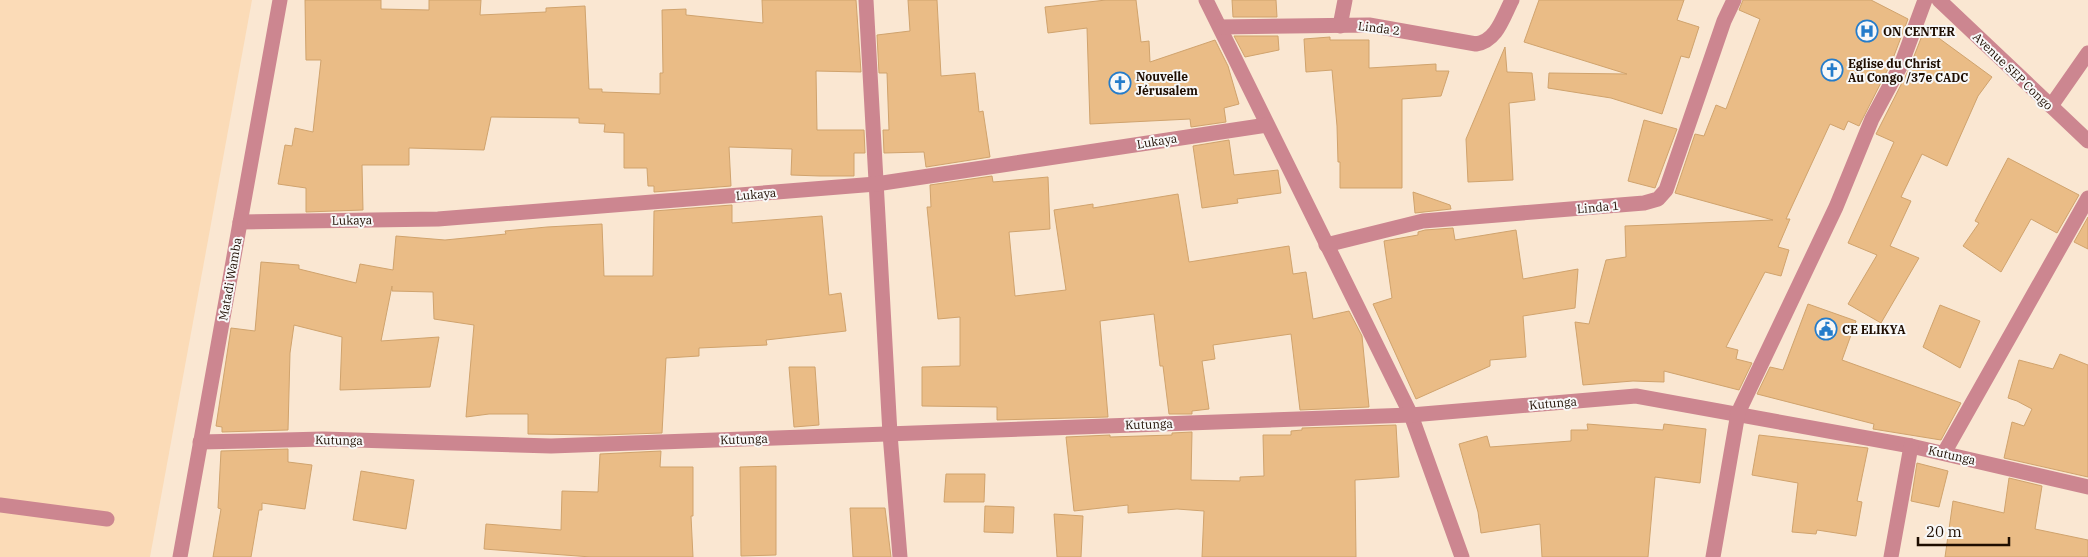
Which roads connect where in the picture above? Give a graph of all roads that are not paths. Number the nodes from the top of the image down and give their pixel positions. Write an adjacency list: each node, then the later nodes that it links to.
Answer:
1 (280, 0): 17 (street, Matadi Wamba)
2 (866, 0): 15 (street)
3 (1206, 0): 10 (street)
4 (1345, 0): 9 (street)
5 (1512, 0): 9 (street, Linda 2)
6 (1734, 0): 18 (street, Linda 1)
7 (1925, 0): 19 (street)
8 (1939, 0): 12 (street, Avenue SEP Congo)
9 (1340, 26): 10 (street, Linda 2)
10 (1220, 27): 13 (street)
11 (2088, 53): 12 (street)
12 (2051, 106): 14 (street, Avenue SEP Congo)
13 (1267, 124): 15 (street, Lukaya); 18 (street)
14 (2088, 141)
15 (876, 184): 17 (street, Lukaya); 21 (street)
16 (2088, 198): 24 (street)
17 (240, 222): 22 (street, Matadi Wamba)
18 (1326, 244): 20 (street)
19 (1738, 413): 20 (street, Kutunga); 23 (street, Kutunga); 31 (street)
20 (1411, 415): 21 (street, Kutunga); 30 (street)
21 (890, 434): 22 (street, Kutunga); 29 (street)
22 (200, 442): 28 (street, Matadi Wamba)
23 (1910, 446): 24 (street, Kutunga); 32 (street)
24 (1944, 453): 25 (street, Kutunga)
25 (2088, 487)
26 (0, 504): 27 (street)
27 (107, 519)
28 (180, 557)
29 (900, 557)
30 (1462, 557)
31 (1713, 557)
32 (1891, 557)

